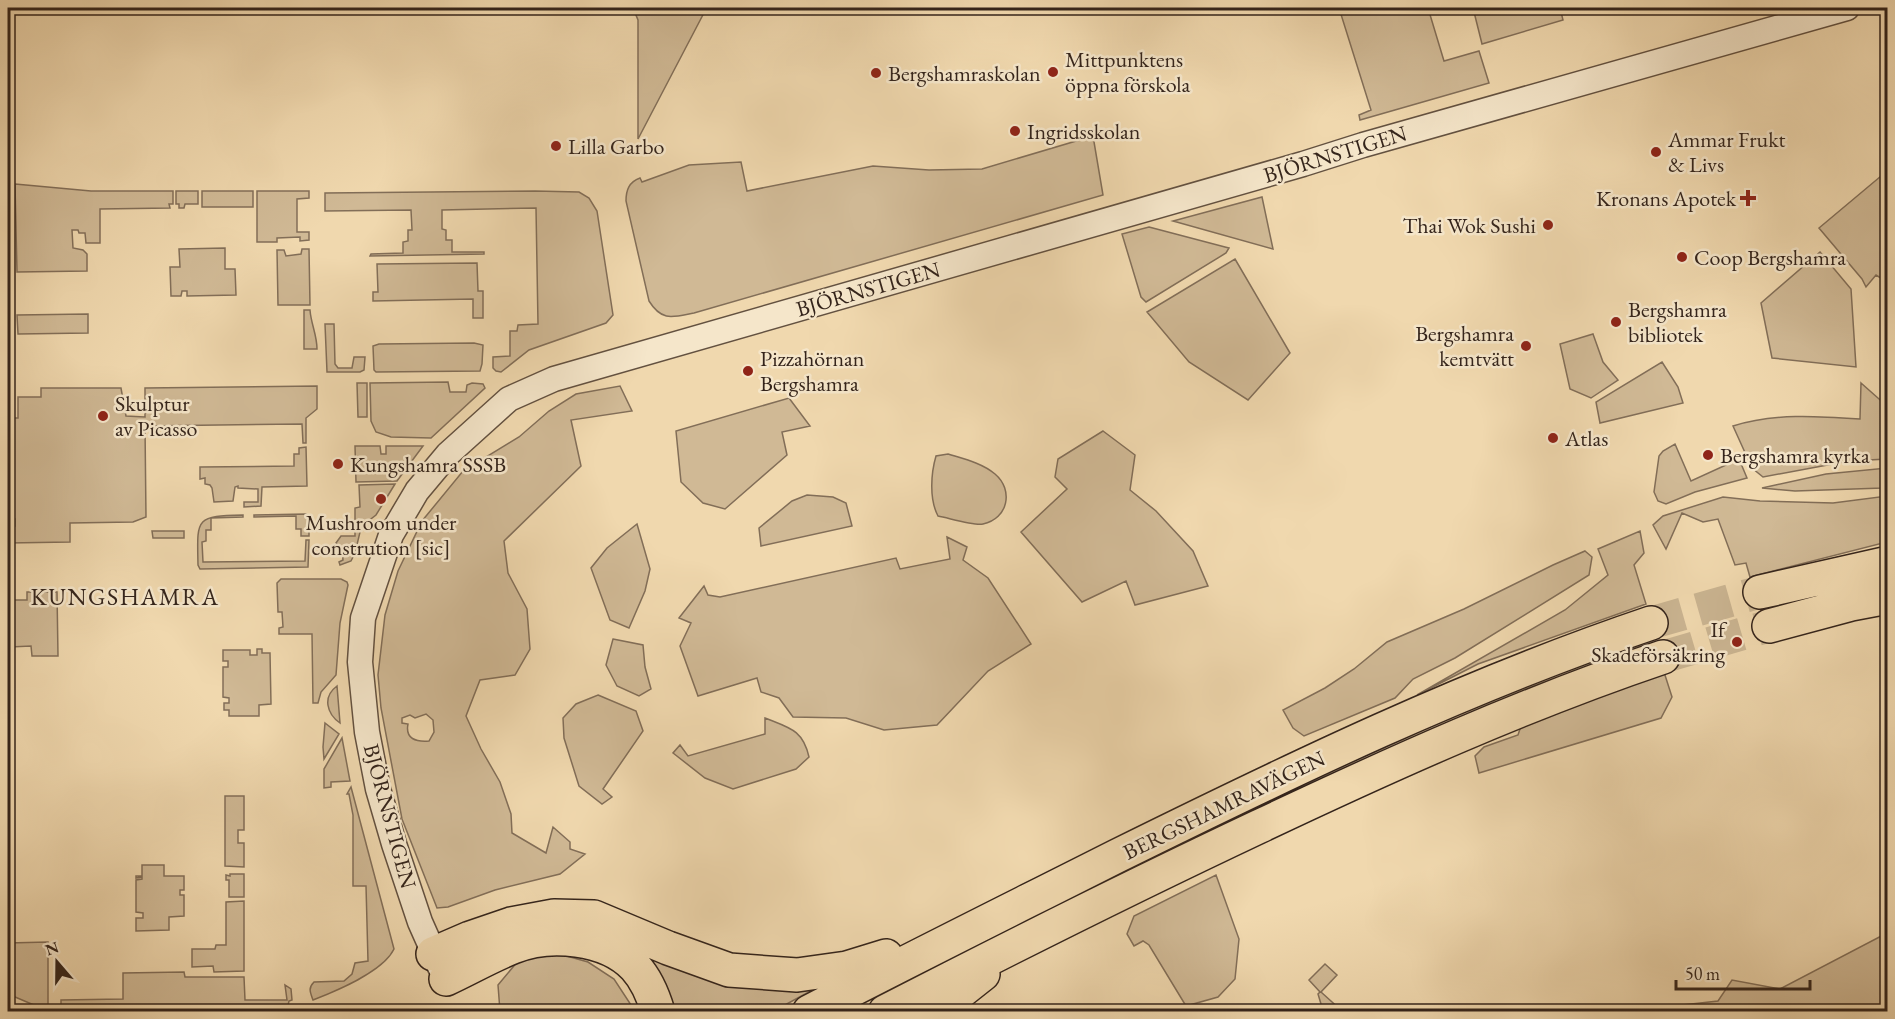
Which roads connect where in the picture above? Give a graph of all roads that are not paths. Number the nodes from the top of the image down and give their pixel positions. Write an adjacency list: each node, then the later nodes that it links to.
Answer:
1 (1848, 8): 9 (street, BJÖRNSTIGEN)
2 (1886, 572): 3 (highway); 5 (highway)
3 (1760, 592)
4 (1651, 623): 7 (highway, BERGSHAMRAVÄGEN)
5 (1769, 626)
6 (1663, 657): 8 (highway, BERGSHAMRAVÄGEN)
7 (954, 936): 9 (highway); 11 (highway, BERGSHAMRAVÄGEN)
8 (1031, 937): 12 (highway, BERGSHAMRAVÄGEN); 13 (highway)
9 (440, 967): 10 (highway)
10 (658, 1011)
11 (809, 1011)
12 (885, 1011)
13 (943, 1011)

